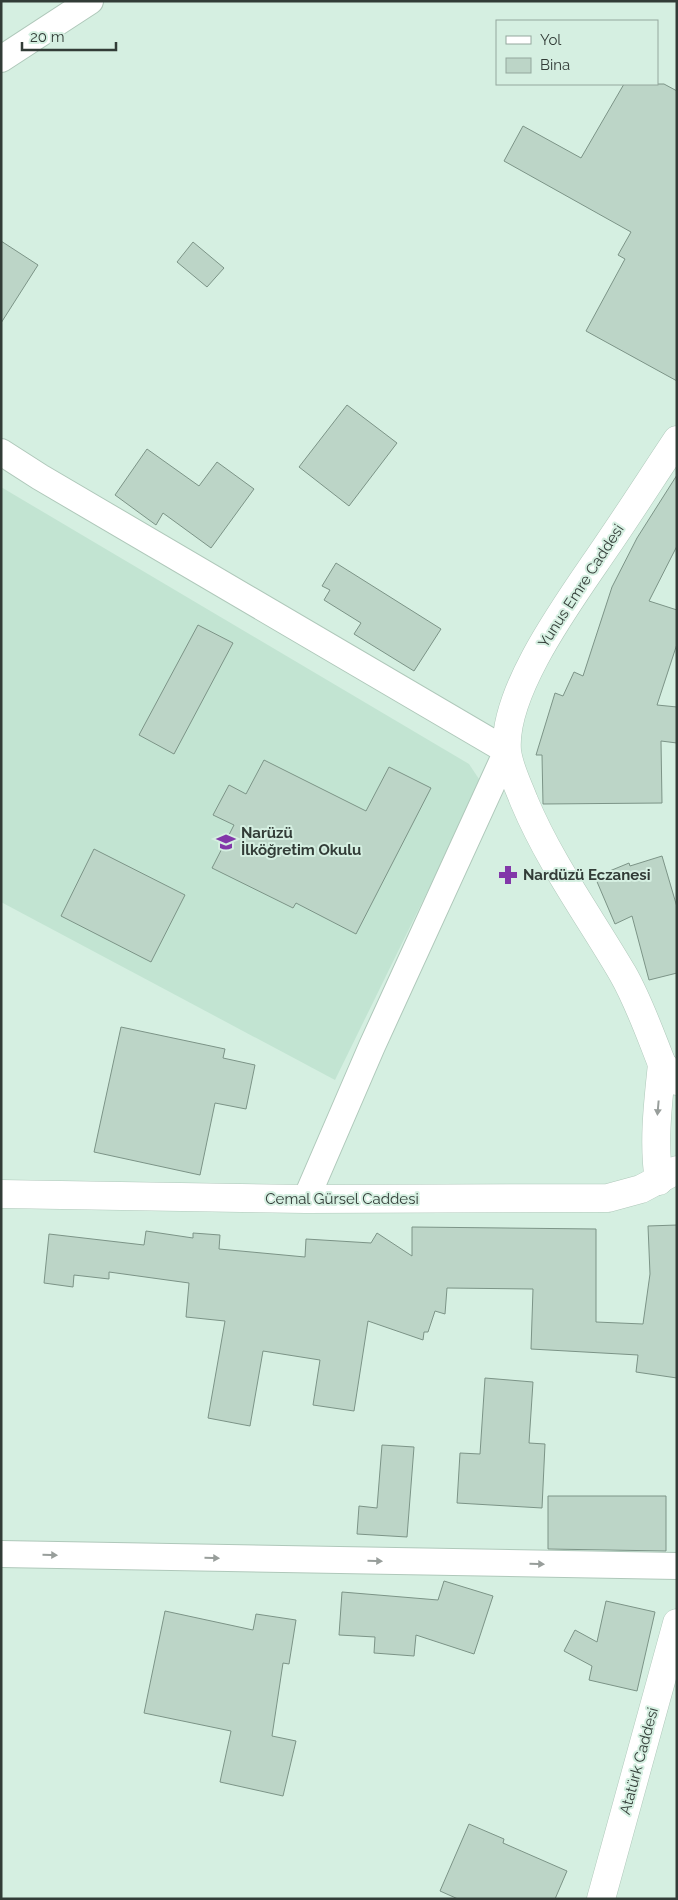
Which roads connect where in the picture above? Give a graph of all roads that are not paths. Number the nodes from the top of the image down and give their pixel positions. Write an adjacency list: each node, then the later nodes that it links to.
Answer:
1 (90, 1): 2 (street)
2 (1, 58)
3 (677, 440): 5 (street, Yunus Emre Caddesi)
4 (1, 452): 5 (street)
5 (507, 752): 6 (street, Yunus Emre Caddesi); 9 (street)
6 (669, 1072): 7 (street, one-way to 7)
7 (668, 1175): 9 (street, Cemal Gürsel Caddesi)
8 (1, 1194): 9 (street, Cemal Gürsel Caddesi)
9 (306, 1199)
10 (1, 1554): 11 (street, one-way to 11)
11 (677, 1566)
12 (677, 1623): 13 (street, Atatürk Caddesi)
13 (601, 1899)

